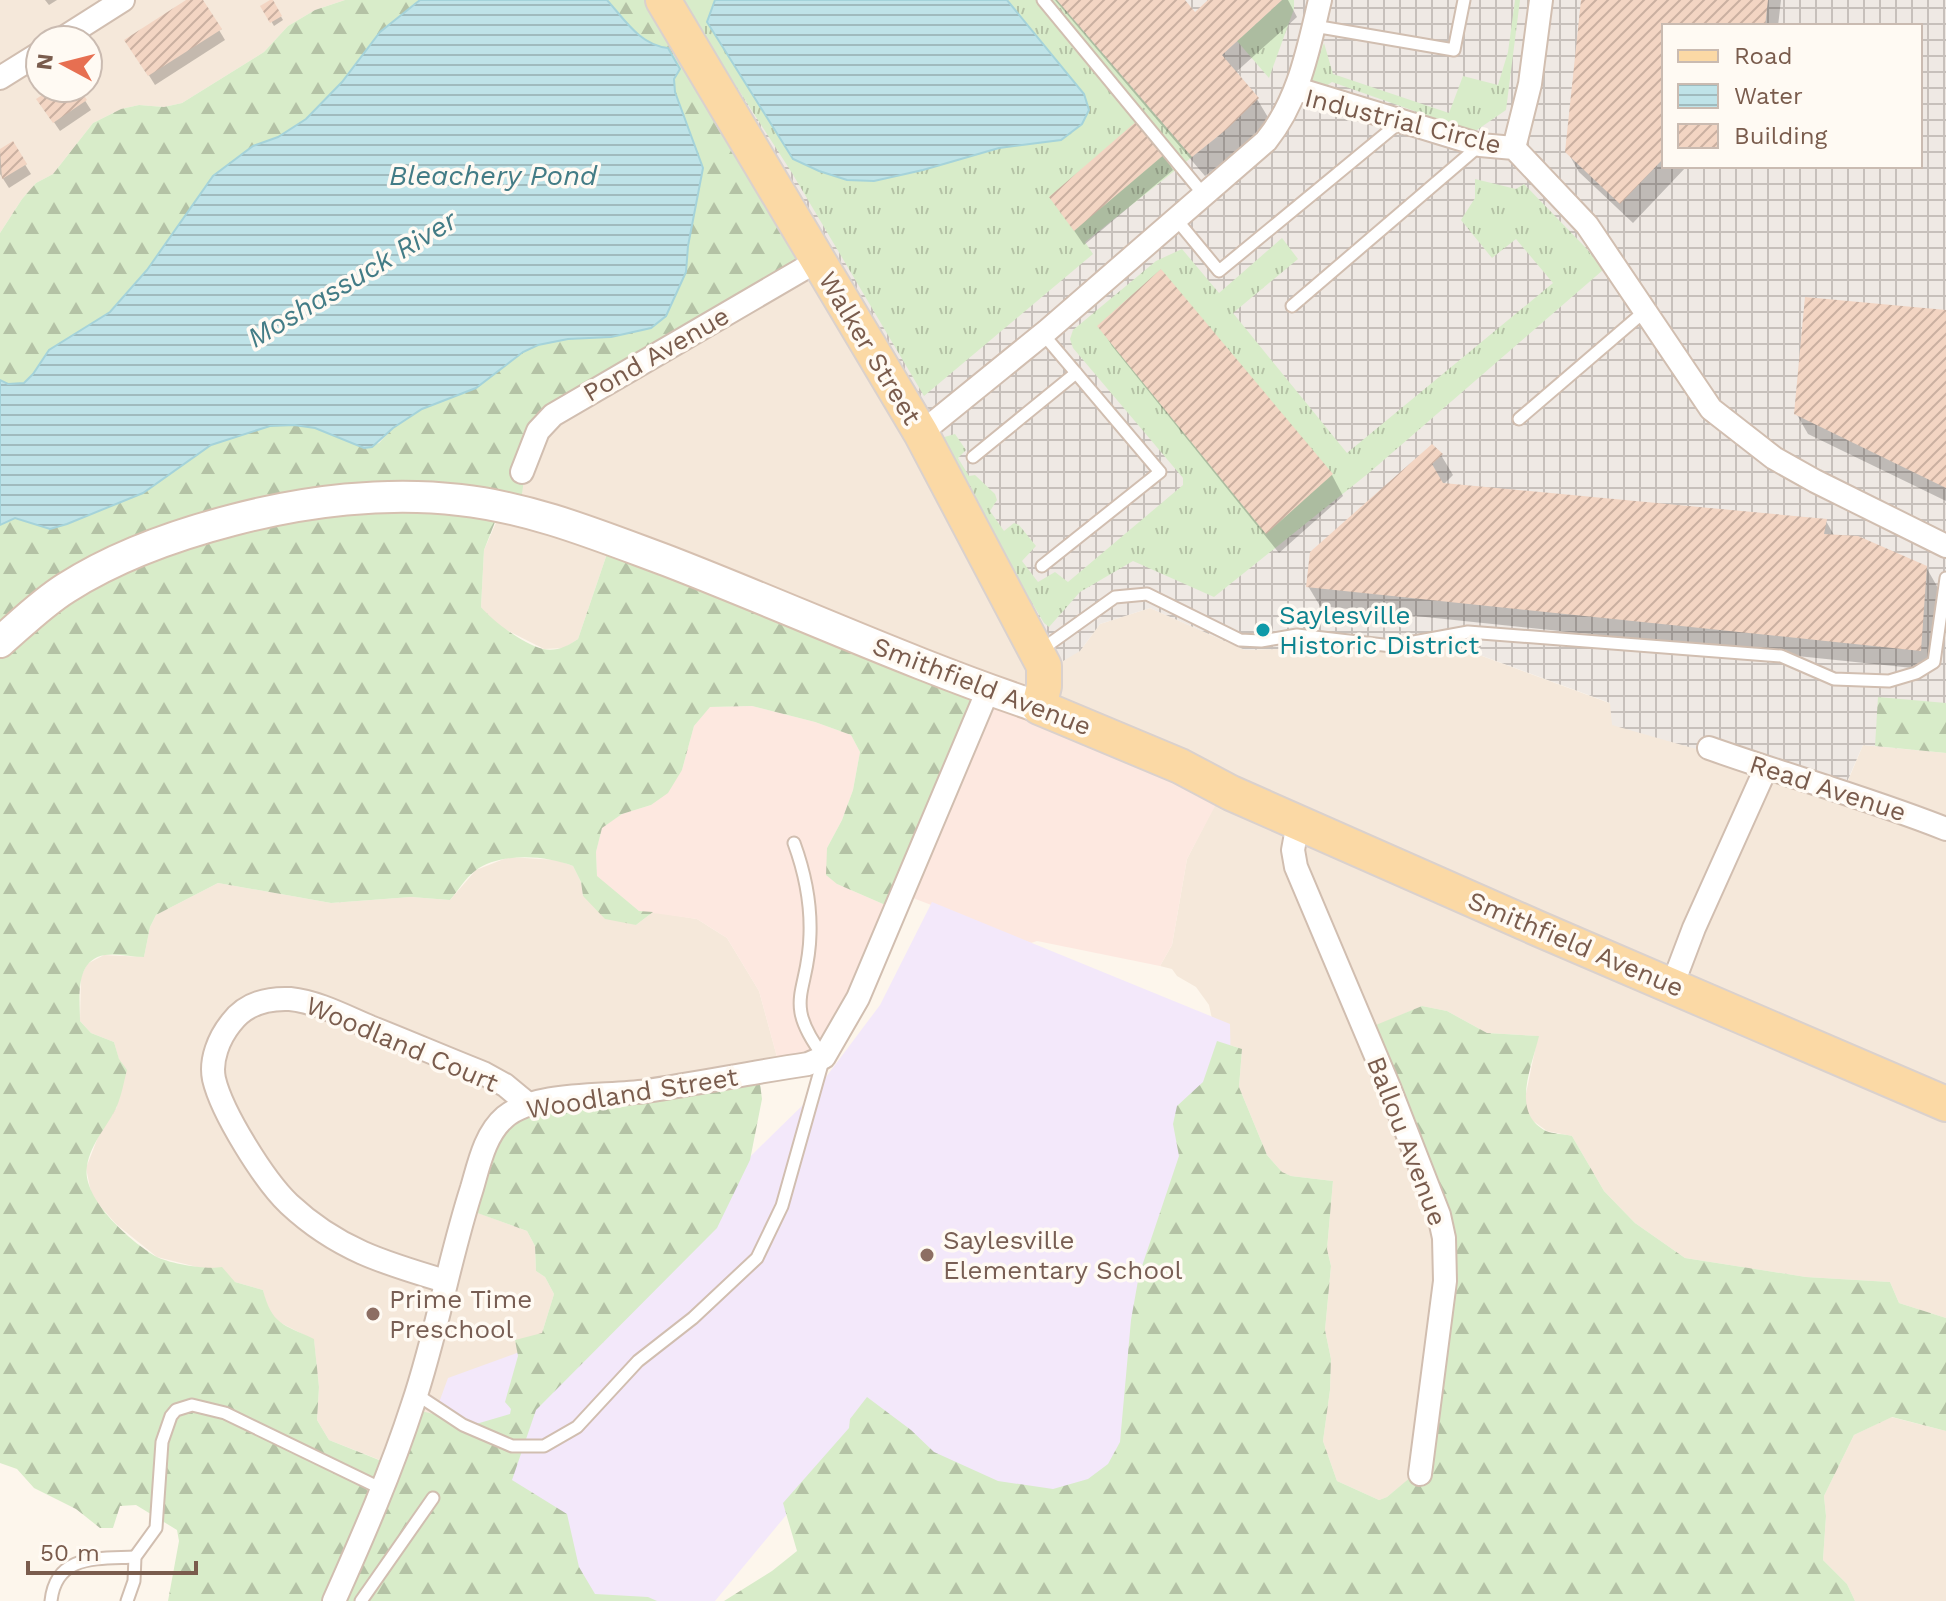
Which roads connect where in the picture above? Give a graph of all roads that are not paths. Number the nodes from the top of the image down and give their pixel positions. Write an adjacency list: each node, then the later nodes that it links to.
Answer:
1 (123, 0): 7 (street)
2 (663, 0): 17 (main road, Walker Street)
3 (1043, 0): 15 (lane)
4 (1320, 0): 8 (street)
5 (1464, 0): 8 (lane)
6 (1541, 0): 14 (street)
7 (85, 24)
8 (1314, 26): 11 (street)
9 (24, 63): 10 (street)
10 (0, 78)
11 (1297, 89): 12 (street, Industrial Circle); 15 (street, Industrial Circle)
12 (1400, 122): 13 (street, Industrial Circle); 16 (lane)
13 (1480, 145): 14 (street, Industrial Circle); 18 (lane)
14 (1514, 148): 19 (street, Industrial Circle)
15 (1204, 195): 16 (street, Industrial Circle)
16 (1176, 219): 20 (street, Industrial Circle)
17 (817, 261): 23 (main road, Walker Street); 25 (street, Pond Avenue)
18 (1292, 306)
19 (1645, 311): 22 (lane); 26 (street, Industrial Circle)
20 (1043, 334): 21 (lane); 23 (street, Industrial Circle)
21 (1076, 373): 24 (lane); 27 (lane)
22 (1519, 419)
23 (921, 433): 30 (main road, Walker Street)
24 (973, 457)
25 (522, 472)
26 (1946, 546)
27 (1042, 566)
28 (1946, 578): 30 (lane)
29 (0, 642): 31 (main road, Smithfield Avenue)
30 (1037, 653): 32 (main road, Walker Street)
31 (988, 690): 32 (main road, Smithfield Avenue); 39 (street)
32 (1039, 707): 35 (main road, Smithfield Avenue)
33 (1709, 748): 34 (street, Read Avenue)
34 (1766, 768): 36 (street, Read Avenue); 38 (street)
35 (1298, 823): 38 (main road, Smithfield Avenue); 44 (street, Ballou Avenue)
36 (1946, 829)
37 (794, 843): 39 (lane)
38 (1672, 986): 40 (main road, Smithfield Avenue)
39 (824, 1057): 41 (street, Woodland Street); 43 (lane)
40 (1946, 1103)
41 (528, 1104): 42 (street, Woodland Street); 42 (street, Woodland Court)
42 (445, 1281): 43 (street, Woodland Street)
43 (416, 1394): 45 (street, Woodland Street)
44 (1420, 1474)
45 (382, 1489): 47 (lane); 50 (street, Woodland Street)
46 (433, 1498): 51 (lane)
47 (135, 1557): 48 (lane); 49 (lane)
48 (51, 1601)
49 (127, 1601)
50 (334, 1601)
51 (361, 1601)

